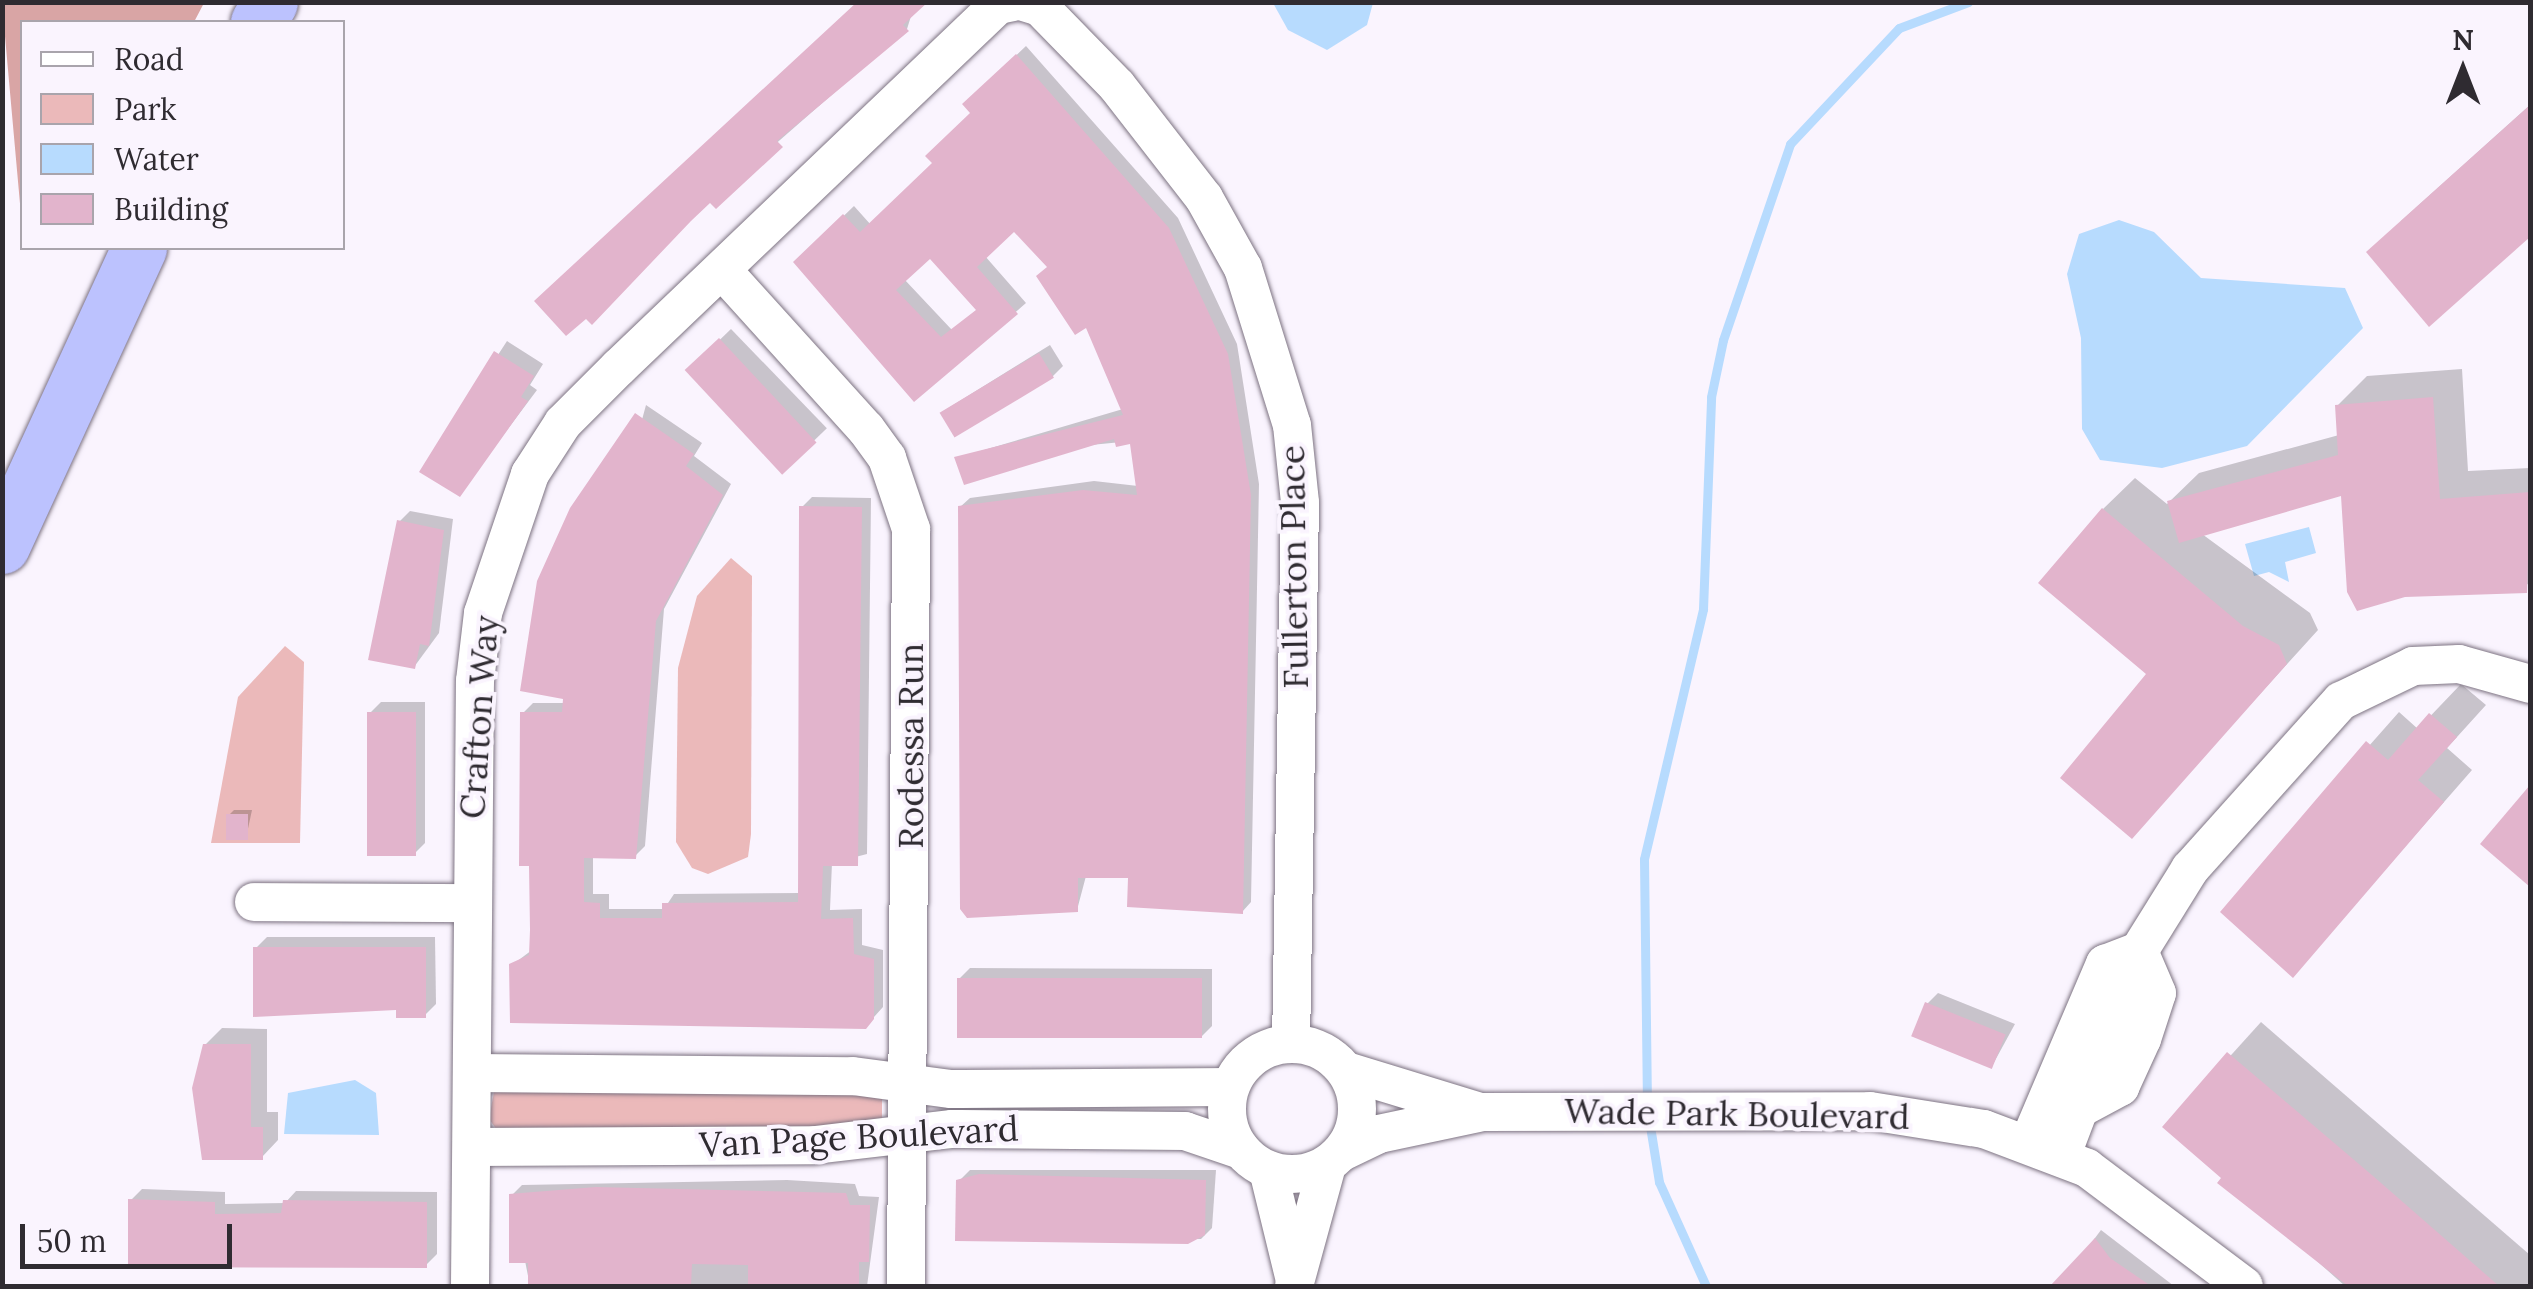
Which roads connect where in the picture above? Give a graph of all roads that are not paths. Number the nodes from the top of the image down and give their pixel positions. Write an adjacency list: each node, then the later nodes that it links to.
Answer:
1 (1013, 2): 4 (street, Crafton Way)
2 (1024, 2): 10 (street, Fullerton Place)
3 (138, 250): 5 (highway)
4 (724, 271): 8 (street, Crafton Way); 14 (street, Rodessa Run)
5 (2, 546)
6 (2530, 684): 9 (street)
7 (254, 902): 8 (street)
8 (472, 902): 13 (street, Crafton Way)
9 (2139, 951): 11 (street); 11 (street)
10 (1291, 1043): 12 (street); 15 (street)
11 (2100, 1051): 19 (street); 19 (street)
12 (1346, 1071): 16 (street, Wade Park Boulevard); 20 (street)
13 (472, 1073): 14 (street, Van Page Boulevard); 18 (street, Crafton Way)
14 (909, 1080): 15 (street, Van Page Boulevard); 17 (street, Rodessa Run)
15 (1230, 1087): 21 (street)
16 (1480, 1112): 19 (street, Wade Park Boulevard); 20 (street, Wade Park Boulevard)
17 (908, 1135): 18 (street, Van Page Boulevard); 21 (street, Van Page Boulevard); 24 (street, Rodessa Run)
18 (472, 1146): 23 (street, Crafton Way)
19 (2045, 1150): 25 (street, Wade Park Boulevard)
20 (1334, 1159): 21 (street); 22 (street)
21 (1254, 1160): 22 (street)
22 (1294, 1282)
23 (470, 1286)
24 (906, 1286)
25 (2244, 1286)

